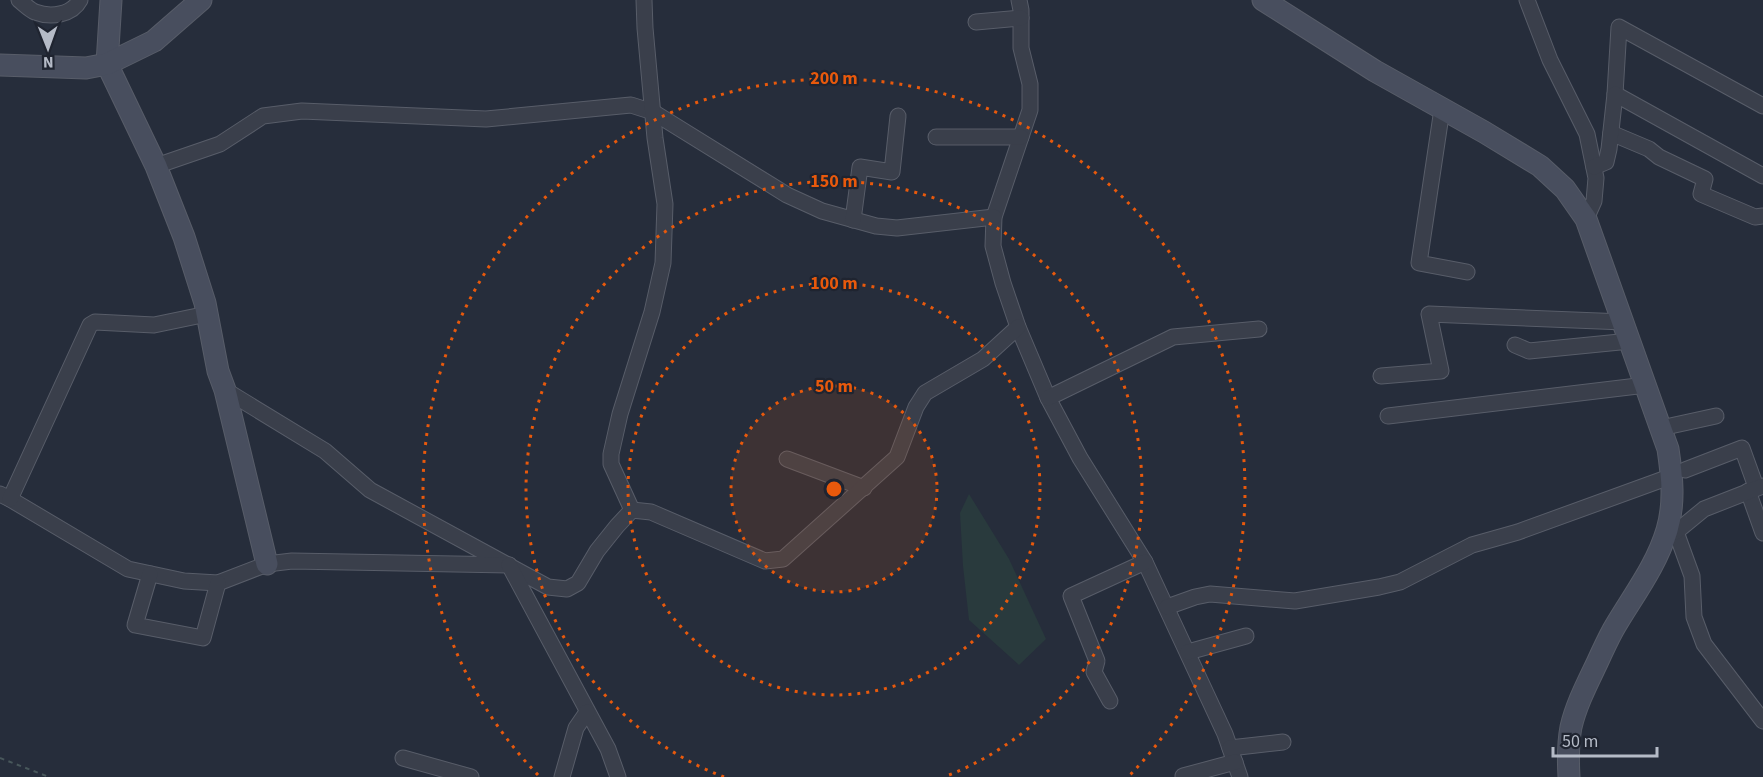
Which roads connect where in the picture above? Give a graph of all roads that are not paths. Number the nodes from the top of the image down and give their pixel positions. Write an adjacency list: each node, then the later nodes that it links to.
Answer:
1 (19, 0): 2 (street)
2 (80, 0)
3 (111, 0): 11 (street)
4 (201, 0): 11 (street)
5 (644, 0): 16 (street)
6 (1019, 0): 9 (street)
7 (1263, 0): 15 (street)
8 (1527, 0): 22 (street)
9 (1021, 18): 10 (street); 20 (street)
10 (976, 22)
11 (107, 64): 12 (street); 21 (street)
12 (0, 65)
13 (1615, 93): 14 (street); 18 (street); 23 (street)
14 (1763, 106)
15 (1442, 109): 26 (street); 28 (street)
16 (653, 112): 21 (street); 27 (street); 46 (street)
17 (898, 116): 27 (street)
18 (1611, 133): 22 (street); 24 (street)
19 (936, 137): 20 (street)
20 (1021, 137): 25 (street)
21 (156, 166): 29 (street)
22 (1594, 167): 26 (street)
23 (1763, 176)
24 (1763, 216)
25 (994, 217): 27 (street); 30 (street)
26 (1586, 219): 32 (street)
27 (853, 220)
28 (1467, 272)
29 (207, 314): 36 (street); 45 (street)
30 (1018, 327): 37 (street); 43 (street)
31 (1259, 329): 37 (street)
32 (1627, 332): 33 (street); 34 (street); 35 (street)
33 (1515, 345)
34 (1381, 376)
35 (1646, 385): 38 (street); 40 (street)
36 (225, 390): 50 (street); 51 (street)
37 (1048, 398): 49 (street)
38 (1388, 416)
39 (1716, 416): 40 (street)
40 (1661, 428): 42 (street)
41 (788, 459): 43 (street)
42 (1679, 473): 44 (street); 47 (street); 54 (street)
43 (864, 488): 46 (street)
44 (1756, 488): 47 (street); 48 (street)
45 (5, 497): 52 (street)
46 (632, 510): 51 (street)
47 (1672, 531): 59 (street); 69 (street)
48 (1763, 533)
49 (1145, 562): 54 (street); 57 (street)
50 (267, 564): 51 (street); 53 (street)
51 (509, 565): 58 (street)
52 (150, 574): 53 (street); 53 (street)
53 (218, 583)
54 (1167, 608): 56 (street)
55 (1246, 636): 56 (street)
56 (1188, 652): 61 (street)
57 (1110, 701)
58 (587, 712): 66 (street); 67 (street)
59 (1763, 721)
60 (1283, 742): 61 (street)
61 (1232, 755): 64 (street); 68 (street)
62 (404, 758): 63 (street)
63 (445, 773): 65 (street)
64 (1183, 776)
65 (471, 777)
66 (562, 777)
67 (618, 777)
68 (1240, 777)
69 (1569, 777)

